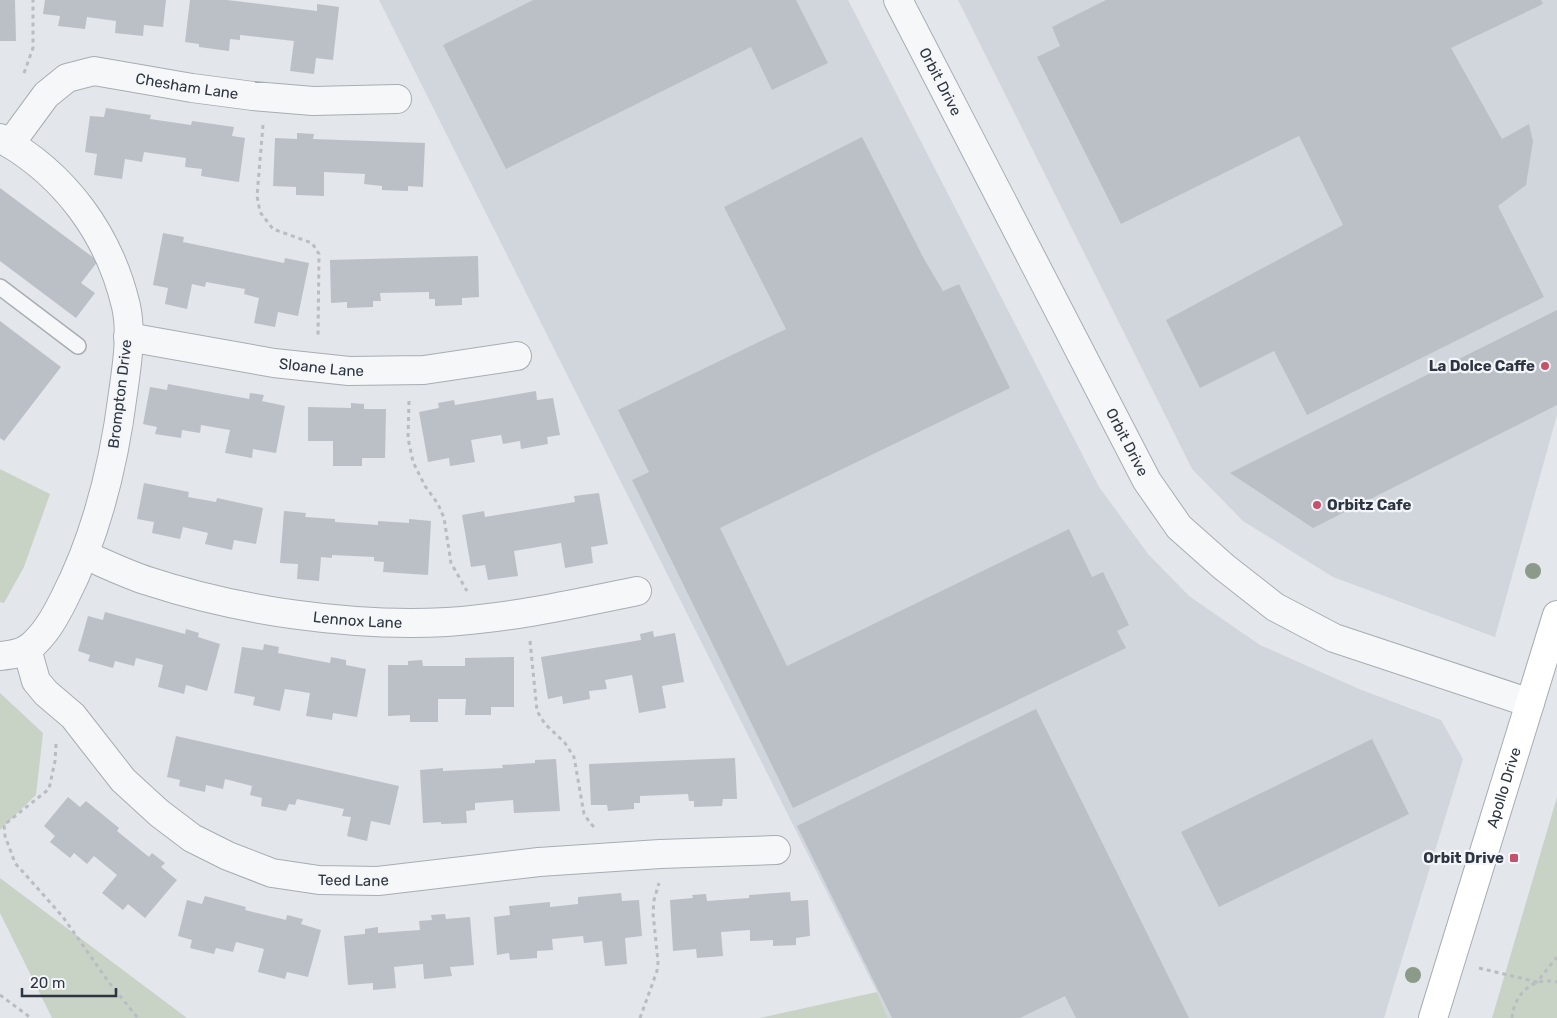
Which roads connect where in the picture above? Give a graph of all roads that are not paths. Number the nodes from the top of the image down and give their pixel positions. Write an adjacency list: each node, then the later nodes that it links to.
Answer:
1 (898, 0): 13 (street, Orbit Drive)
2 (397, 99): 3 (street, Chesham Lane)
3 (3, 146): 5 (street, Brompton Drive)
4 (0, 287): 6 (lane)
5 (128, 337): 7 (street, Sloane Lane); 8 (street, Brompton Drive)
6 (78, 346)
7 (517, 356)
8 (85, 556): 9 (street, Lennox Lane); 11 (street, Brompton Drive)
9 (637, 591)
10 (1557, 615): 13 (main road, Apollo Drive)
11 (27, 649): 12 (street, Brompton Drive); 14 (street, Teed Lane)
12 (0, 656)
13 (1530, 703): 15 (main road, Apollo Drive)
14 (776, 850)
15 (1432, 1018)

